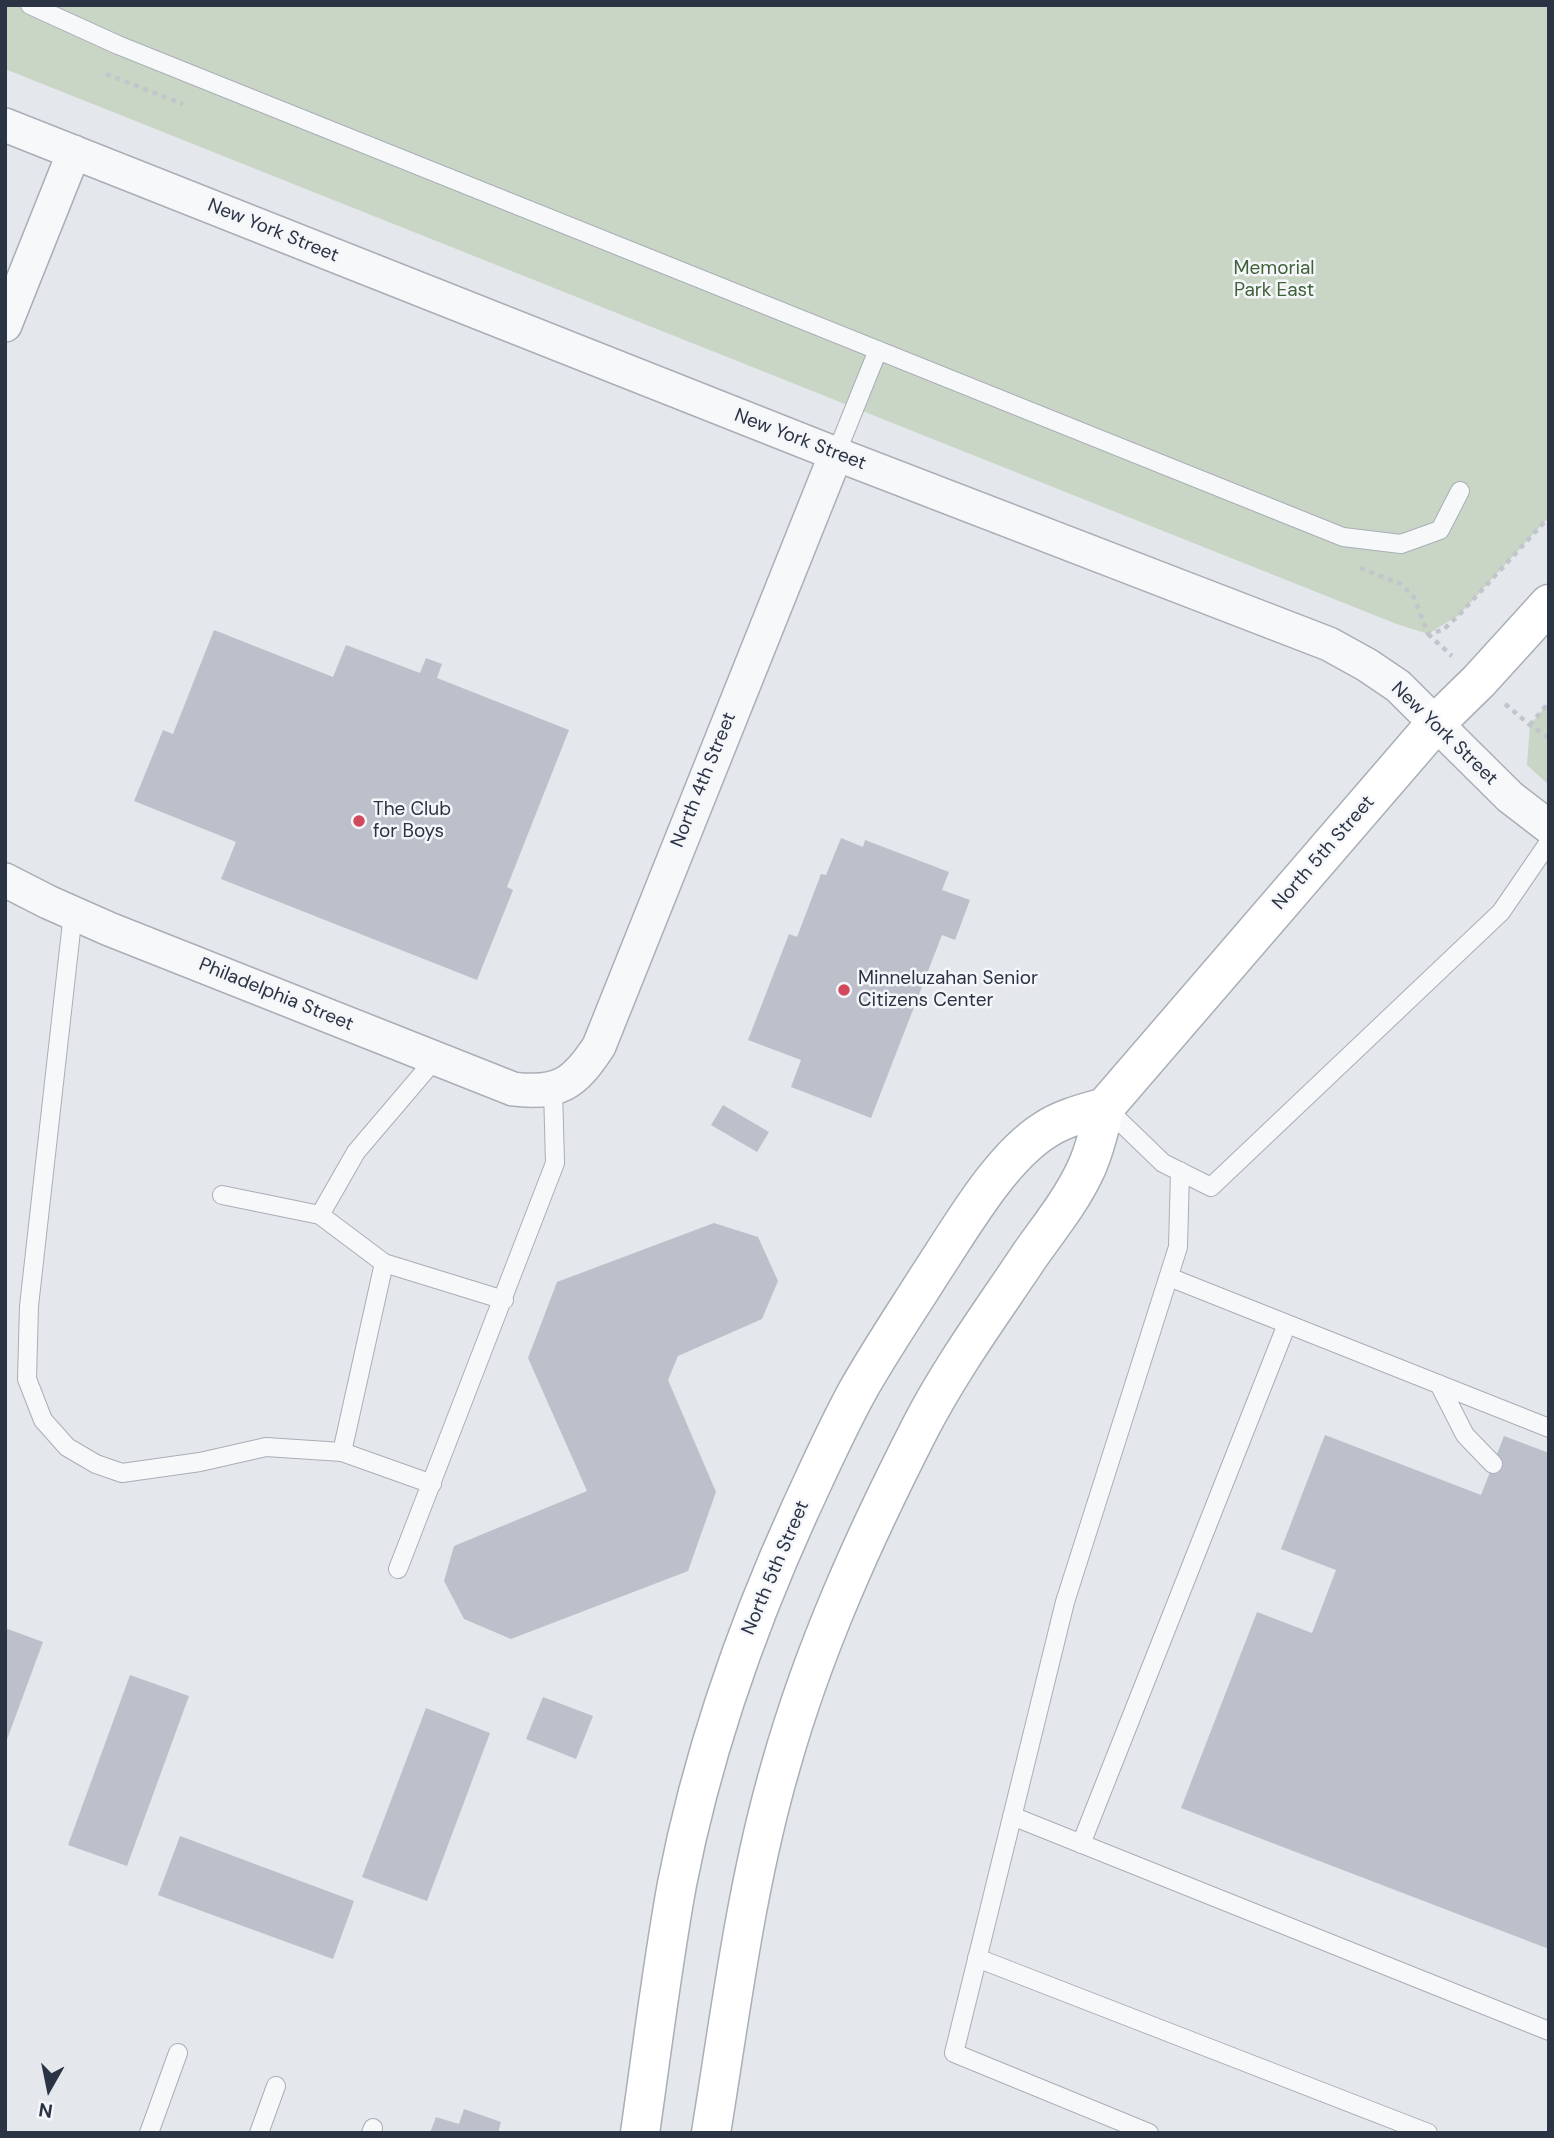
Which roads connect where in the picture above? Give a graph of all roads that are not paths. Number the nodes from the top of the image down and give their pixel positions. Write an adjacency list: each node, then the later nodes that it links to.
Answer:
1 (30, 5): 5 (lane)
2 (5, 125): 3 (street, New York Street)
3 (74, 152): 4 (street); 6 (street, New York Street)
4 (5, 325)
5 (878, 350): 6 (lane); 7 (lane)
6 (836, 454): 9 (street, New York Street); 15 (street, North 4th Street)
7 (1460, 491)
8 (1549, 604): 9 (main road, North 5th Street)
9 (1436, 723): 10 (street, New York Street); 16 (main road, North 5th Street)
10 (1549, 827)
11 (1549, 842): 17 (lane)
12 (5, 880): 13 (street, Philadelphia Street)
13 (73, 913): 14 (street, Philadelphia Street); 26 (lane)
14 (436, 1058): 15 (street, Philadelphia Street); 19 (lane)
15 (553, 1090): 22 (lane)
16 (1105, 1107): 17 (lane); 38 (main road, North 5th Street); 39 (main road, North 5th Street)
17 (1180, 1171): 21 (lane)
18 (222, 1195): 19 (lane)
19 (320, 1215): 20 (lane)
20 (384, 1263): 22 (lane); 26 (lane)
21 (1168, 1277): 23 (lane); 30 (lane)
22 (503, 1300): 28 (lane)
23 (1287, 1324): 24 (lane); 31 (lane)
24 (1439, 1384): 25 (lane); 27 (lane)
25 (1549, 1427)
26 (342, 1452): 28 (lane)
27 (1493, 1464)
28 (432, 1484): 29 (lane)
29 (398, 1569)
30 (1012, 1816): 31 (lane); 32 (lane)
31 (1081, 1844): 33 (lane)
32 (978, 1958): 40 (lane); 41 (lane)
33 (1549, 2031)
34 (178, 2053): 36 (lane)
35 (276, 2086): 37 (lane)
36 (149, 2133)
37 (259, 2133)
38 (640, 2133)
39 (711, 2133)
40 (1149, 2133)
41 (1428, 2133)

